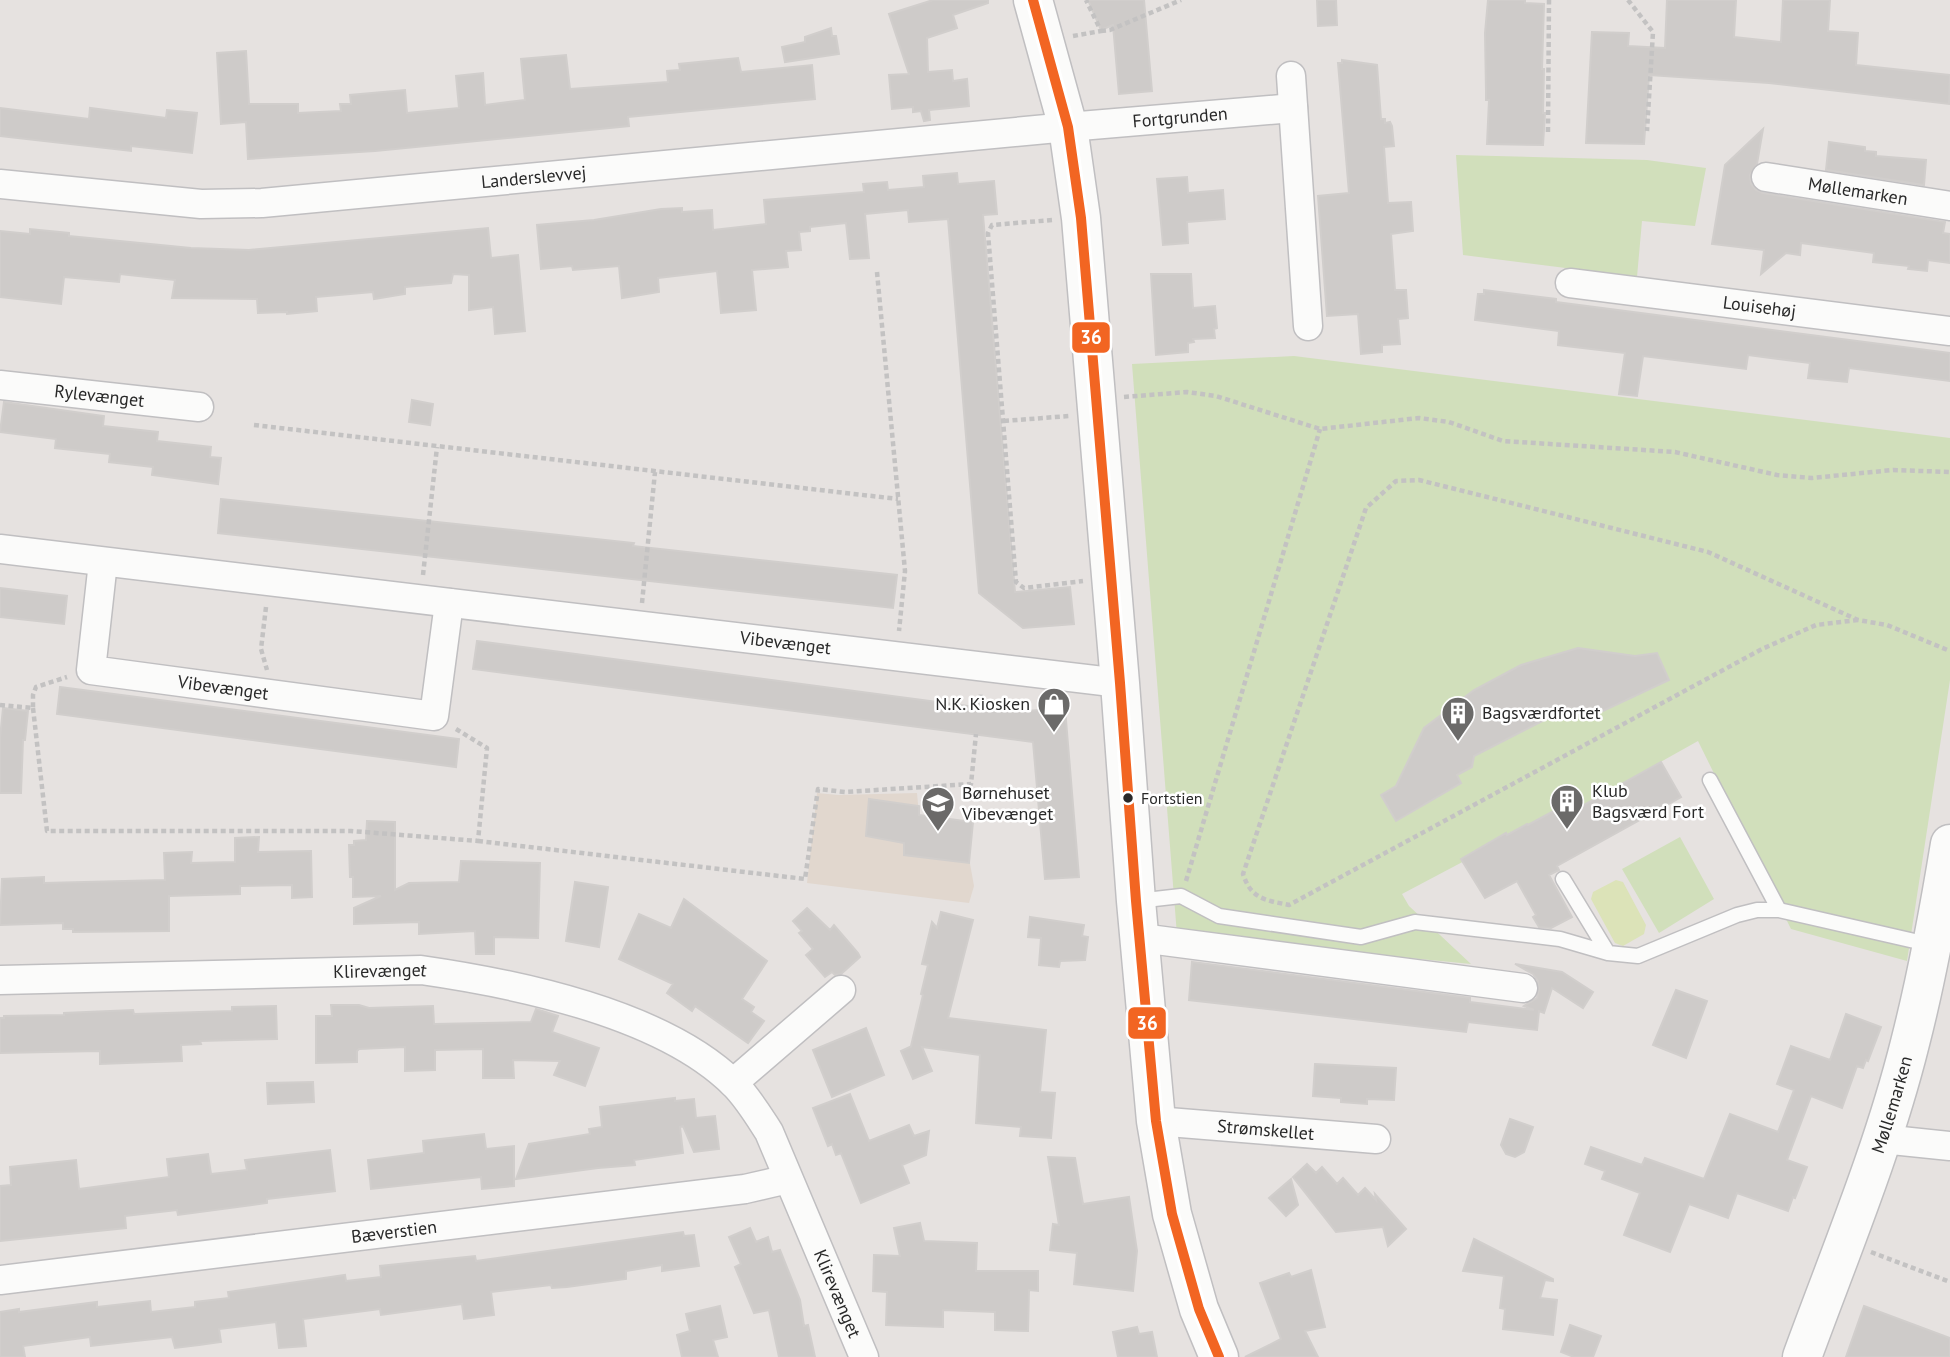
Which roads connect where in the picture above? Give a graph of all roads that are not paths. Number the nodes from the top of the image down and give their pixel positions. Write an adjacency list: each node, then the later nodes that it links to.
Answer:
1 (1033, 0): 4 (street)
2 (1291, 76): 3 (street)
3 (1293, 108): 4 (street, Fortgrunden); 9 (street)
4 (1068, 127): 6 (street, Landerslevvej); 16 (street)
5 (1766, 177): 7 (street, Møllemarken)
6 (0, 184)
7 (1950, 206)
8 (1570, 283): 10 (street, Louisehøj)
9 (1308, 326)
10 (1950, 331)
11 (0, 385): 12 (street, Rylevænget)
12 (199, 407)
13 (0, 549): 14 (street, Vibevænget)
14 (103, 562): 15 (street, Vibevænget); 15 (street, Vibevænget)
15 (449, 603): 16 (street, Vibevænget)
16 (1120, 683): 20 (street)
17 (1710, 780): 21 (lane)
18 (1950, 844): 23 (street, Møllemarken)
19 (1563, 879): 24 (lane)
20 (1136, 901): 22 (street); 24 (lane)
21 (1779, 910): 23 (lane); 24 (lane)
22 (1140, 938): 26 (street); 29 (street)
23 (1933, 946): 31 (street, Møllemarken)
24 (1608, 953)
25 (0, 980): 28 (street, Klirevænget)
26 (1523, 988)
27 (841, 990): 28 (street)
28 (733, 1083): 33 (street, Klirevænget)
29 (1156, 1121): 30 (street, Strømskellet); 36 (street)
30 (1376, 1139)
31 (1882, 1139): 32 (street); 37 (street, Møllemarken)
32 (1950, 1146)
33 (788, 1179): 34 (street, Bæverstien); 35 (street, Klirevænget)
34 (0, 1279)
35 (864, 1357)
36 (1220, 1357)
37 (1802, 1357)

